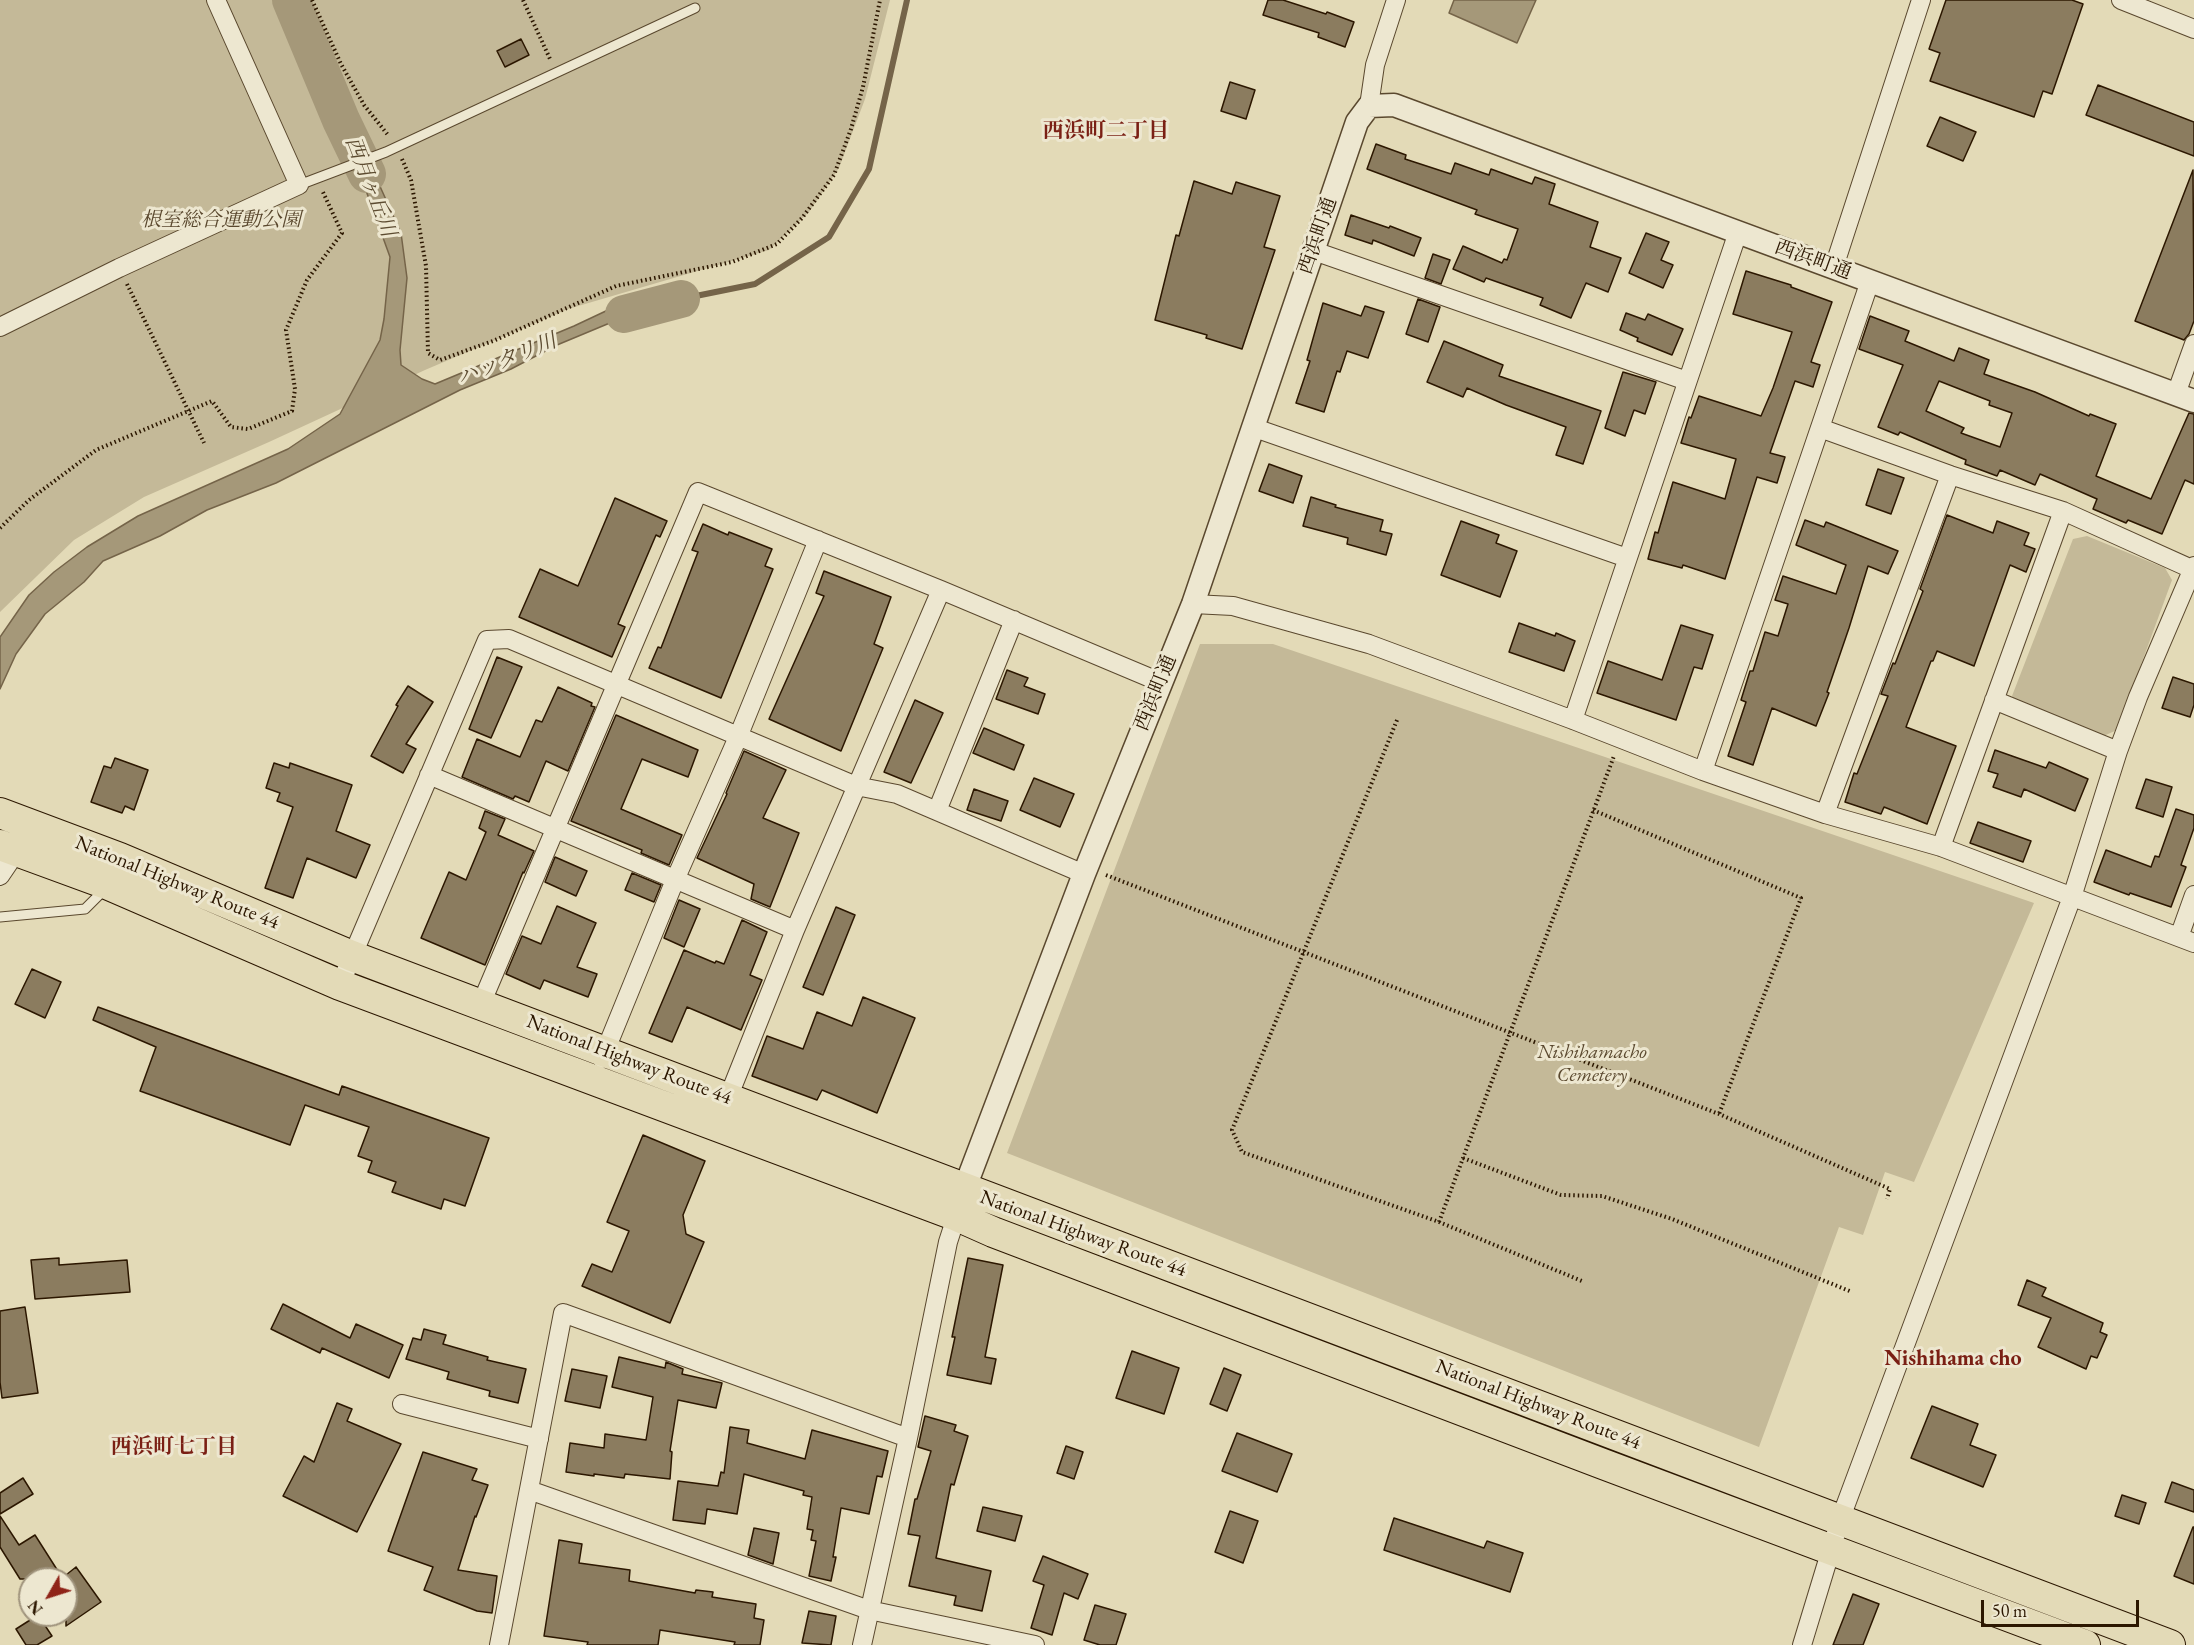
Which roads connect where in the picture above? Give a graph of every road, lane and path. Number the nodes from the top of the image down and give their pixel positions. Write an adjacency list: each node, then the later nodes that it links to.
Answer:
1 (216, 0): 14 (street)
2 (312, 0): 12 (path)
3 (523, 0): 10 (path)
4 (880, 0): 12 (path)
5 (1396, 0): 11 (street)
6 (1921, 0): 17 (street)
7 (2121, 0): 9 (street)
8 (695, 8): 10 (lane)
9 (2194, 29)
10 (556, 72): 12 (lane)
11 (1369, 106): 15 (street, 西浜町通); 16 (street, 西浜町通)
12 (397, 147): 13 (lane)
13 (321, 177): 14 (lane); 24 (path)
14 (299, 185): 18 (street)
15 (1738, 232): 17 (street, 西浜町通); 22 (street)
16 (1314, 251): 22 (street); 25 (street, 西浜町通)
17 (1834, 267): 19 (street, 西浜町通)
18 (119, 268): 20 (street); 24 (path)
19 (1869, 281): 23 (street, 西浜町通); 26 (street)
20 (0, 327)
21 (2194, 344): 23 (street)
22 (1687, 381): 32 (street)
23 (2185, 397)
24 (188, 411): 27 (path); 30 (path)
25 (1252, 427): 32 (street); 35 (street, 西浜町通)
26 (1820, 428): 28 (street); 45 (street)
27 (204, 443)
28 (1950, 475): 29 (street); 51 (street)
29 (2062, 511): 33 (street); 39 (street)
30 (0, 528)
31 (818, 540): 34 (street); 38 (street); 42 (street)
32 (1627, 558): 41 (street)
33 (2194, 568): 44 (street)
34 (941, 590): 36 (street); 47 (street)
35 (1193, 604): 37 (street, 西浜町通); 41 (street)
36 (1014, 620): 37 (street); 49 (street)
37 (1160, 682): 56 (street, 西浜町通)
38 (616, 684): 42 (street); 46 (street); 53 (street)
39 (1994, 700): 44 (street); 54 (street)
40 (1397, 720): 65 (path)
41 (1573, 720): 43 (street)
42 (738, 737): 47 (street); 59 (street)
43 (1620, 739): 45 (street); 48 (path)
44 (2118, 751): 61 (street)
45 (1703, 771): 51 (street)
46 (429, 775): 53 (street); 66 (street)
47 (856, 786): 49 (street); 63 (street)
48 (1593, 810): 69 (path); 73 (path)
49 (937, 811): 56 (street)
50 (0, 813): 52 (highway, National Highway Route 44)
51 (1825, 814): 54 (street)
52 (34, 826): 55 (street); 57 (highway, National Highway Route 44)
53 (554, 829): 59 (street); 68 (street)
54 (1941, 847): 61 (street)
55 (8, 848): 57 (highway, National Highway Route 44); 58 (street)
56 (1085, 871): 65 (path); 76 (street, 西浜町通)
57 (115, 872): 62 (lane); 66 (highway, National Highway Route 44); 67 (highway, National Highway Route 44)
58 (0, 876)
59 (675, 880): 63 (street); 70 (street)
60 (2194, 894): 64 (street)
61 (2072, 897): 64 (street); 84 (street)
62 (0, 917)
63 (795, 930): 72 (street)
64 (2186, 940)
65 (1304, 952): 69 (path); 77 (path)
66 (352, 956): 67 (street); 68 (highway, National Highway Route 44)
67 (340, 985): 71 (highway, National Highway Route 44)
68 (481, 1004): 70 (highway, National Highway Route 44)
69 (1510, 1032): 73 (path); 74 (path)
70 (606, 1051): 71 (street); 72 (highway, National Highway Route 44)
71 (593, 1080): 76 (highway, National Highway Route 44)
72 (728, 1098): 76 (highway, National Highway Route 44)
73 (1719, 1114): 75 (path)
74 (1463, 1158): 77 (path); 79 (path)
75 (1887, 1199)
76 (960, 1203): 81 (street); 84 (highway, National Highway Route 44); 85 (highway, National Highway Route 44)
77 (1440, 1222): 78 (path)
78 (1582, 1281)
79 (1852, 1292)
80 (402, 1404): 82 (street)
81 (908, 1438): 82 (street); 86 (street)
82 (539, 1439): 83 (street)
83 (529, 1490): 86 (street); 87 (street)
84 (1839, 1520): 85 (street); 94 (highway, National Highway Route 44)
85 (1832, 1549): 92 (street); 93 (highway, National Highway Route 44)
86 (869, 1610): 88 (street); 90 (street)
87 (499, 1642): 89 (street)
88 (1003, 1642): 91 (street)
89 (518, 1645)
90 (862, 1645)
91 (1035, 1645)
92 (1802, 1645)
93 (2085, 1645)
94 (2170, 1645)

